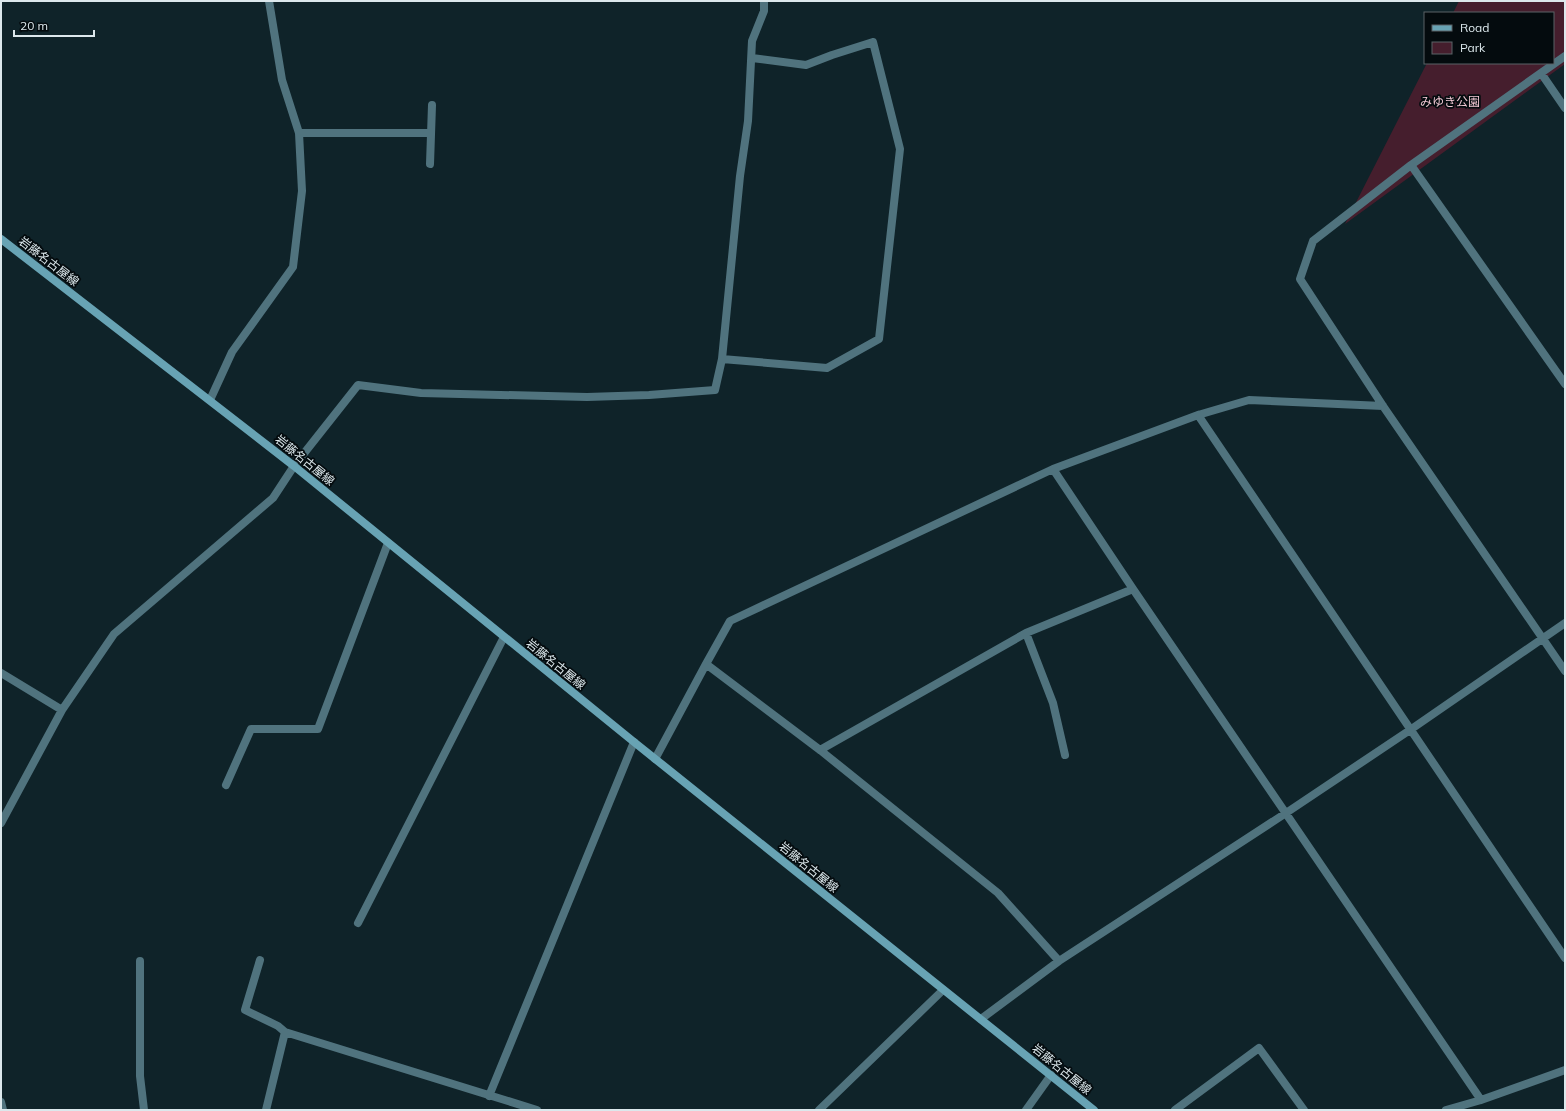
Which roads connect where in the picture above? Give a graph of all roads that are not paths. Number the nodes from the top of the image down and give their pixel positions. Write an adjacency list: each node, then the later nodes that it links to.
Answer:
1 (269, 1): 10 (street)
2 (764, 1): 4 (street)
3 (1565, 56): 5 (street)
4 (752, 58): 15 (street); 15 (street)
5 (1554, 63)
6 (1553, 64): 7 (street)
7 (1540, 73): 9 (street); 13 (street)
8 (432, 105): 11 (street)
9 (1565, 108)
10 (299, 133): 11 (street); 17 (street)
11 (431, 133): 12 (street)
12 (430, 164)
13 (1411, 165): 16 (street); 18 (street)
14 (1, 239): 17 (main road, 岩藤名古屋線)
15 (722, 359): 20 (street)
16 (1565, 384)
17 (210, 400): 20 (main road, 岩藤名古屋線)
18 (1383, 406): 19 (street); 27 (street)
19 (1198, 415): 21 (street); 32 (street)
20 (294, 466): 22 (main road, 岩藤名古屋線); 31 (street)
21 (1053, 469): 23 (street); 28 (street)
22 (388, 543): 26 (main road, 岩藤名古屋線); 37 (street)
23 (1133, 589): 25 (street); 38 (street)
24 (1565, 623): 27 (street)
25 (1026, 633): 34 (street); 35 (street)
26 (504, 637): 33 (main road, 岩藤名古屋線); 40 (street)
27 (1542, 638): 29 (street); 32 (street)
28 (706, 664): 34 (street); 36 (street)
29 (1565, 671)
30 (1, 674): 31 (street)
31 (62, 710): 39 (street)
32 (1410, 730): 38 (street); 41 (street)
33 (634, 742): 36 (main road, 岩藤名古屋線); 50 (street)
34 (820, 750): 44 (street)
35 (1064, 755)
36 (655, 759): 45 (main road, 岩藤名古屋線)
37 (226, 785)
38 (1286, 813): 44 (street); 51 (street)
39 (1, 823)
40 (358, 923)
41 (1565, 958)
42 (260, 960): 47 (street)
43 (140, 961): 54 (street)
44 (1059, 961): 46 (street)
45 (943, 990): 46 (main road, 岩藤名古屋線); 57 (street)
46 (982, 1019): 49 (main road, 岩藤名古屋線)
47 (285, 1032): 50 (street); 55 (street)
48 (1565, 1070): 51 (street)
49 (1051, 1075): 58 (street); 59 (main road, 岩藤名古屋線)
50 (489, 1096): 56 (street)
51 (1481, 1100): 62 (street)
52 (1, 1102): 53 (street)
53 (3, 1110)
54 (144, 1110)
55 (266, 1110)
56 (537, 1110)
57 (819, 1110)
58 (1026, 1110)
59 (1094, 1110)
60 (1175, 1110): 61 (street)
61 (1304, 1110)
62 (1446, 1110)

